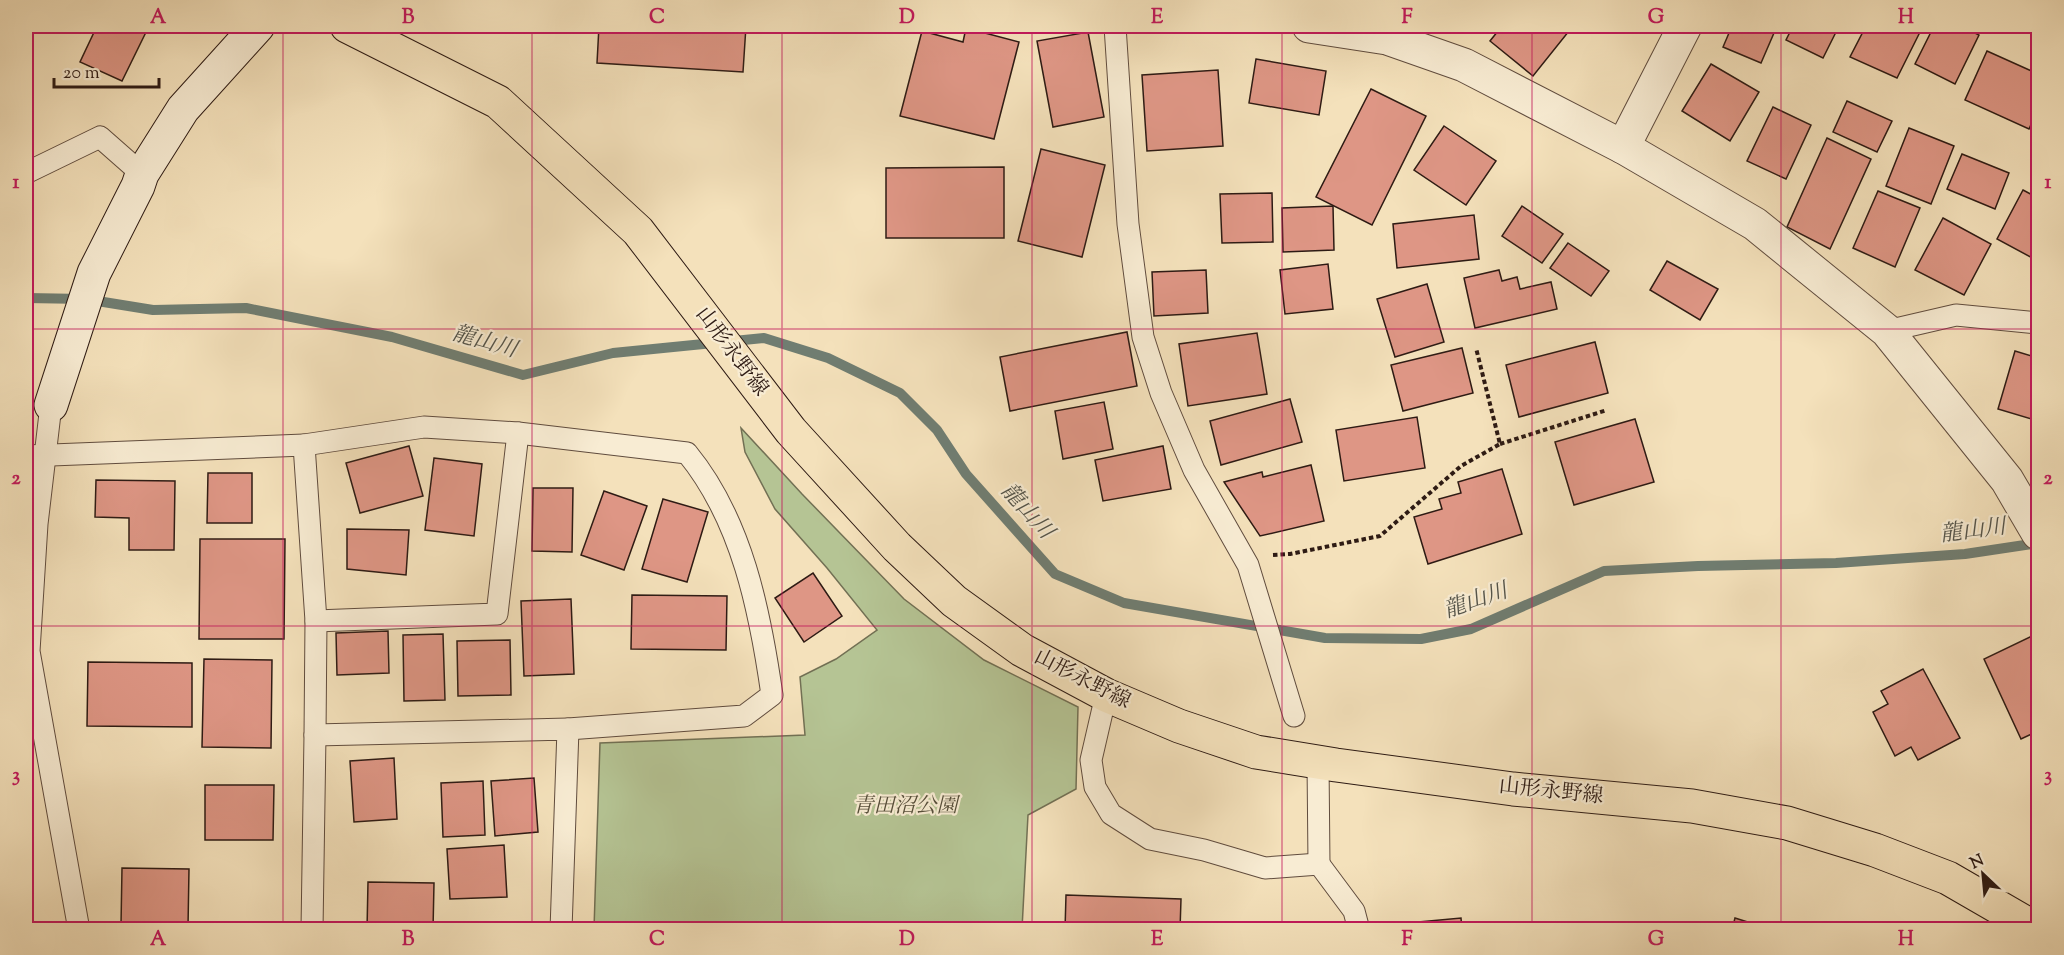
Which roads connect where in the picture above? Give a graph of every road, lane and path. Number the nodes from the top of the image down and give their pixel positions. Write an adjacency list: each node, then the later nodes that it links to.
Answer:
1 (258, 26): 8 (street)
2 (347, 26): 21 (main road, 山形永野線)
3 (1115, 26): 19 (lane)
4 (1309, 26): 6 (street)
5 (1685, 26): 6 (street)
6 (1623, 147): 10 (street)
7 (26, 173): 8 (lane)
8 (140, 180): 12 (street)
9 (2038, 323): 10 (lane)
10 (1887, 331): 18 (street)
11 (1476, 348): 15 (path)
12 (51, 405): 17 (lane)
13 (1607, 410): 15 (path)
14 (518, 433): 16 (lane); 20 (lane); 23 (lane)
15 (1500, 444): 19 (path)
16 (304, 445): 17 (lane); 20 (lane)
17 (35, 455): 27 (lane)
18 (2038, 533)
19 (1245, 560): 22 (lane)
20 (316, 621): 24 (lane)
21 (1106, 695): 25 (main road, 山形永野線); 26 (lane)
22 (1294, 716)
23 (568, 729): 24 (lane); 29 (lane)
24 (315, 735): 28 (lane)
25 (1318, 762): 26 (lane); 31 (main road, 山形永野線)
26 (1319, 864): 30 (lane)
27 (79, 930)
28 (312, 930)
29 (561, 930)
30 (1359, 930)
31 (2038, 930)

